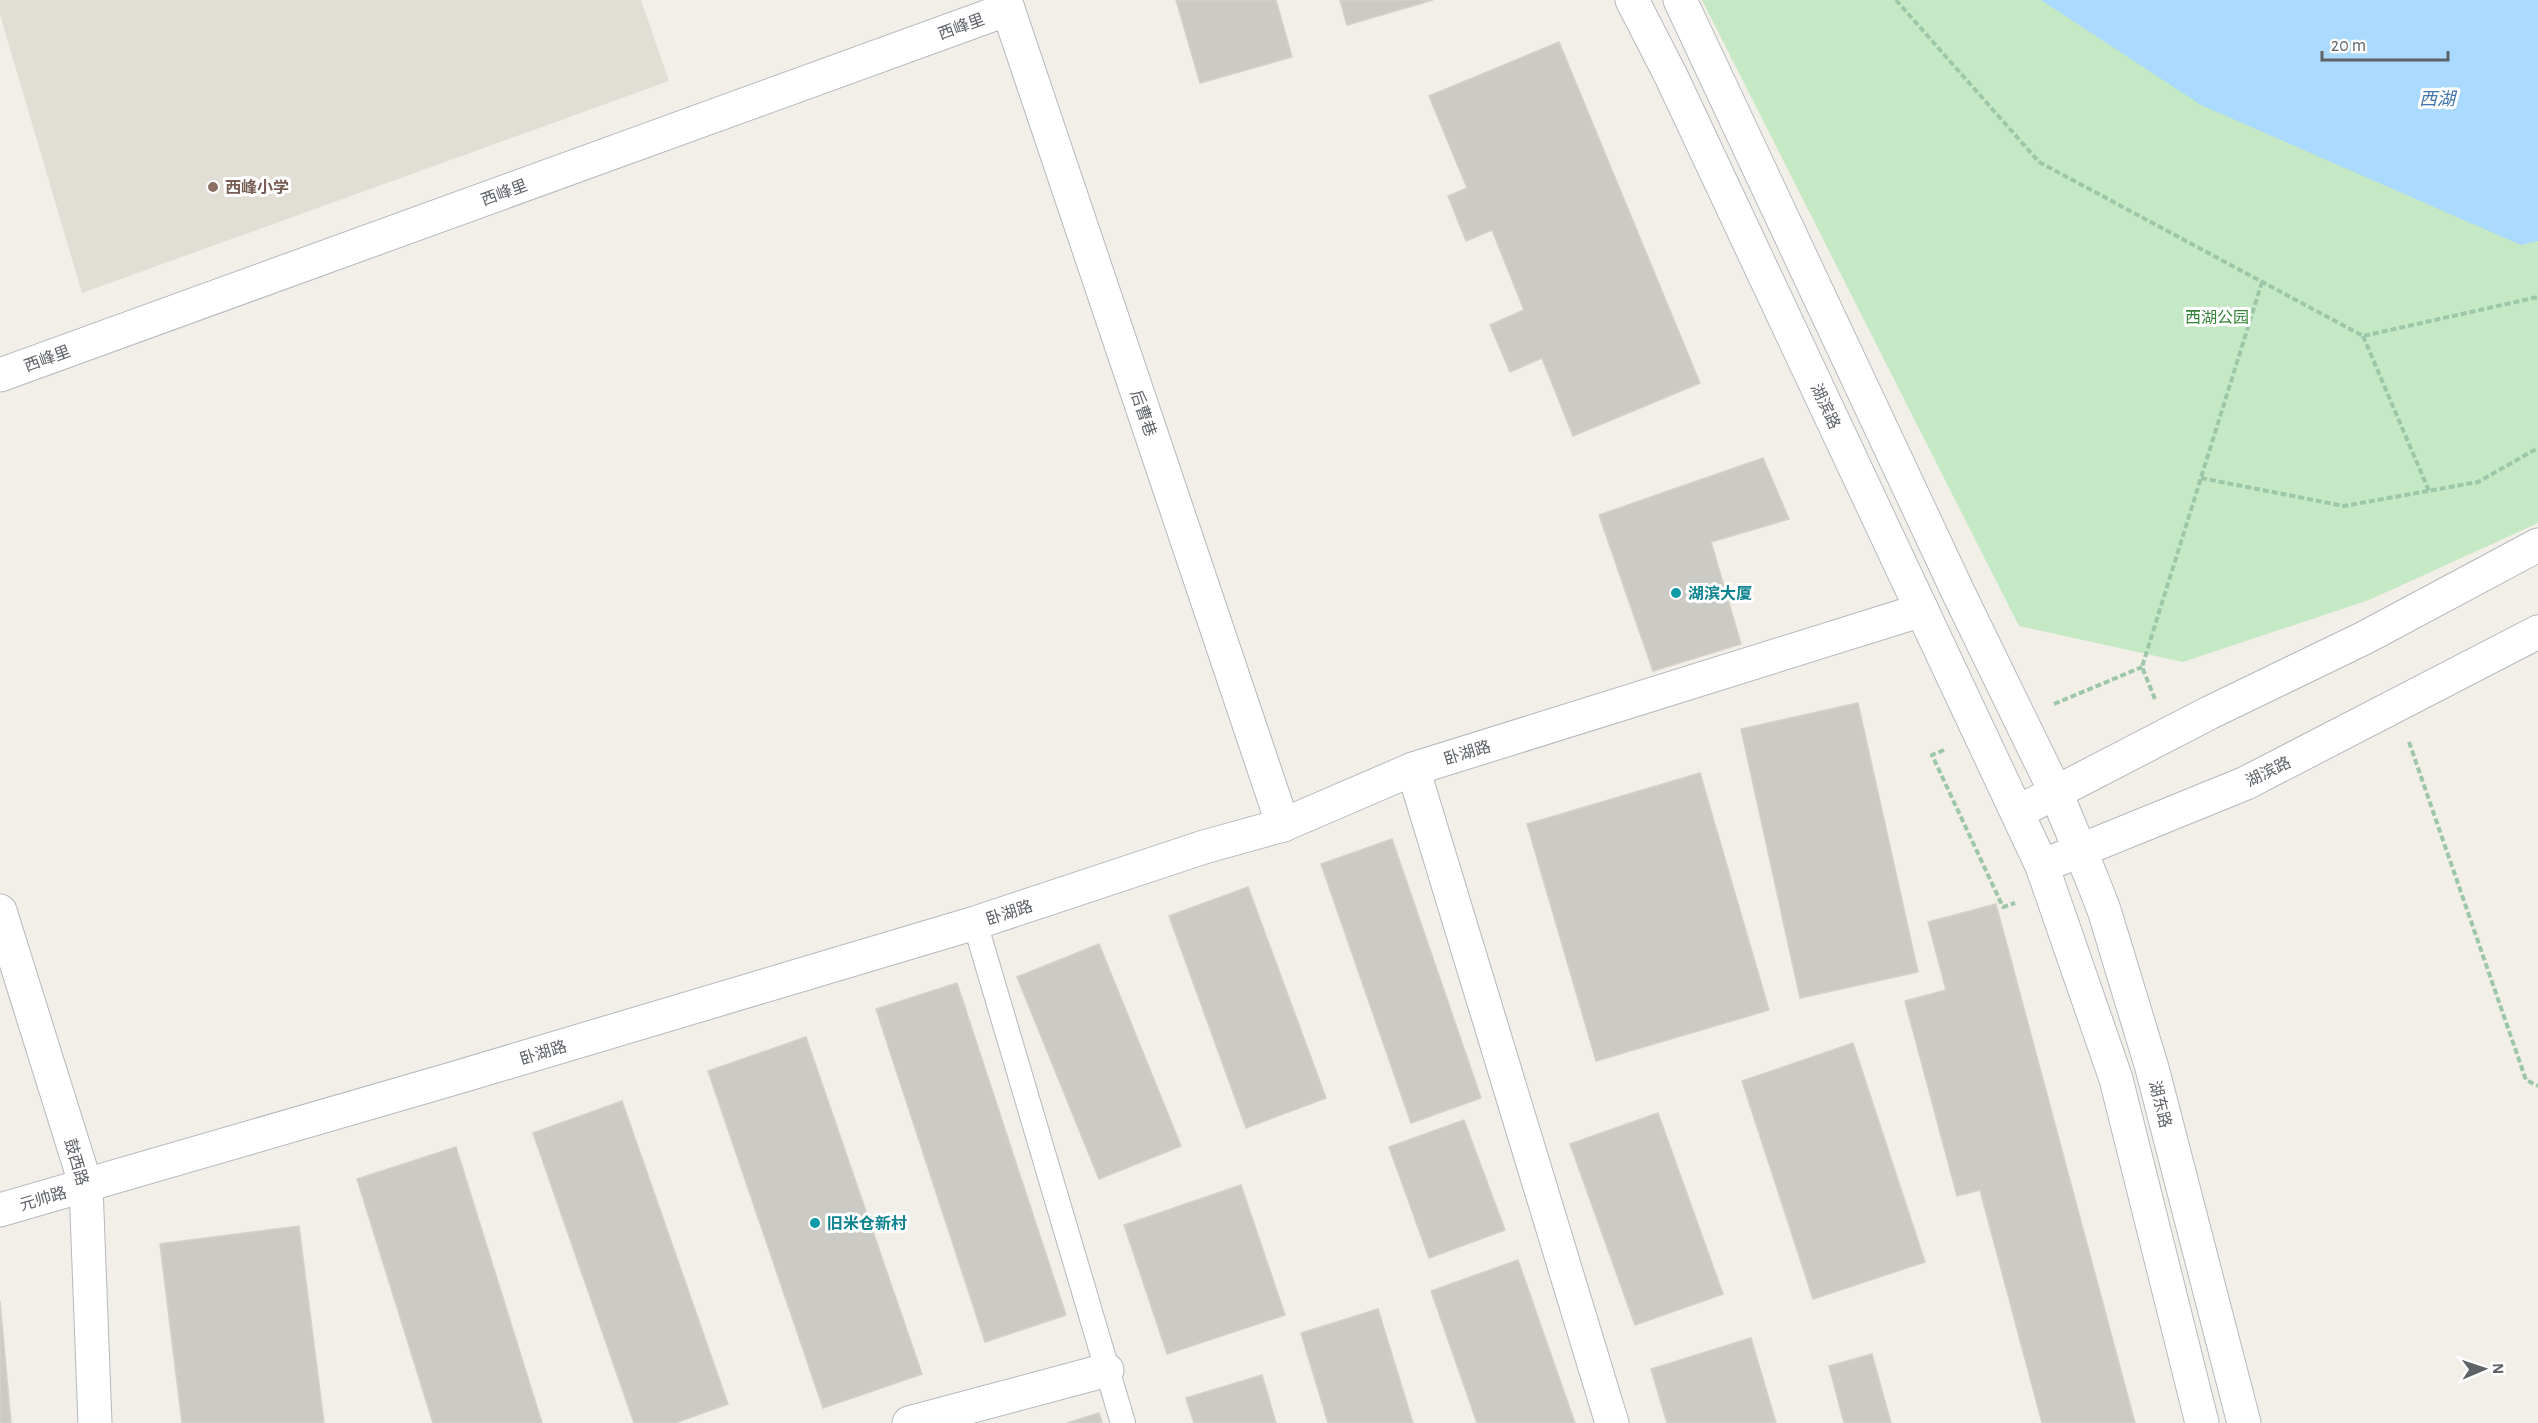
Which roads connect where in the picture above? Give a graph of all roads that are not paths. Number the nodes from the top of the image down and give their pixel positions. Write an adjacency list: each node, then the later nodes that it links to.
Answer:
1 (1632, 0): 6 (street, 湖滨路)
2 (1680, 0): 9 (street)
3 (1006, 5): 4 (street, 西峰里); 11 (street, 后曹巷)
4 (0, 375)
5 (2538, 545): 9 (street)
6 (1922, 609): 8 (street, 卧湖路); 10 (street, 湖滨路)
7 (2538, 632): 12 (street, 湖滨路)
8 (1413, 769): 11 (street, 卧湖路); 22 (street)
9 (2056, 793): 10 (street); 12 (street, 湖东路)
10 (2018, 812): 13 (street, 湖滨路)
11 (1283, 825): 15 (street, 卧湖路)
12 (2081, 852): 13 (street, 湖滨路); 24 (street, 湖东路)
13 (2042, 866): 23 (street)
14 (0, 911): 16 (street, 鼓西路)
15 (975, 923): 16 (street, 卧湖路); 18 (lane)
16 (86, 1186): 17 (street, 元帅路); 19 (street, 鼓西路)
17 (0, 1210)
18 (1107, 1370): 20 (street); 21 (lane)
19 (95, 1423)
20 (909, 1423)
21 (1124, 1423)
22 (1612, 1423)
23 (2202, 1423)
24 (2244, 1423)

